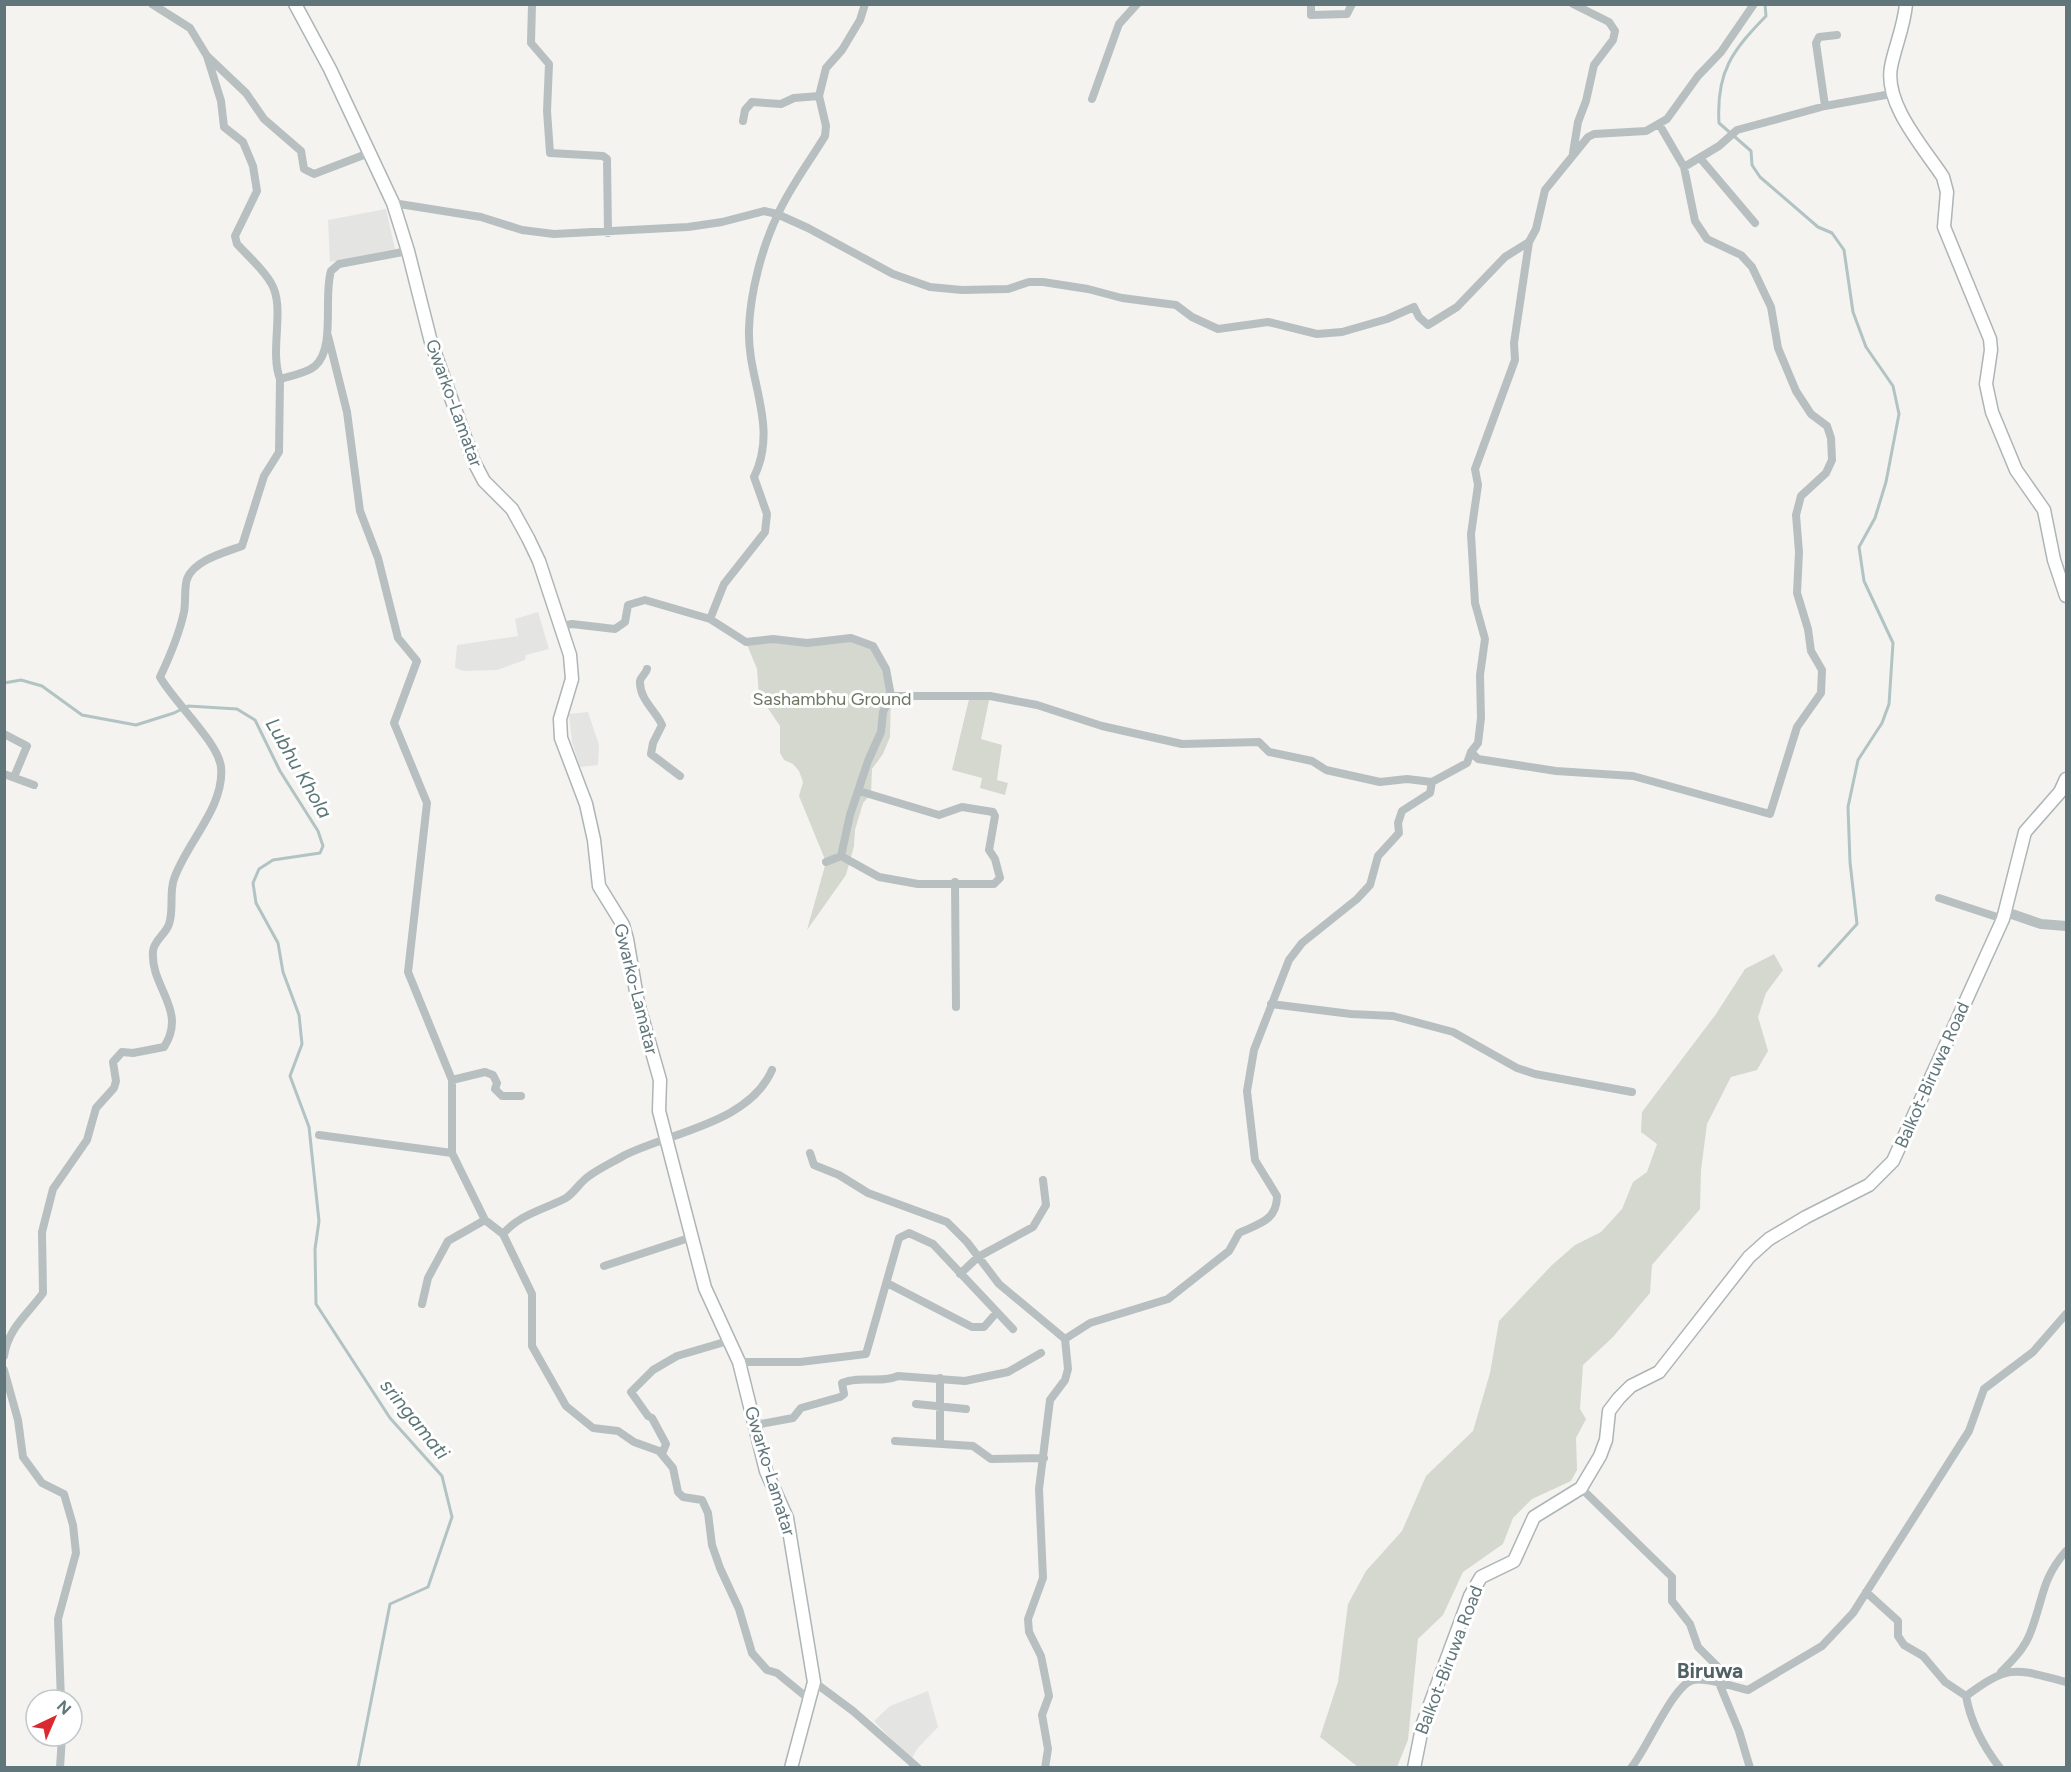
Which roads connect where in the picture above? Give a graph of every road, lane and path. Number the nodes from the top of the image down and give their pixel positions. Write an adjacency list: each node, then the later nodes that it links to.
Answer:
1 (152, 4): 12 (street)
2 (295, 4): 19 (main road, Gwarko-Lamatar)
3 (532, 4): 26 (street)
4 (865, 4): 14 (street)
5 (1137, 4): 15 (street)
6 (1311, 4): 7 (street)
7 (1352, 4)
8 (1573, 4): 20 (street)
9 (1754, 4): 18 (street)
10 (1906, 4): 13 (main road)
11 (1837, 35): 16 (street)
12 (207, 56): 19 (street); 30 (street)
13 (1891, 94): 16 (street); 31 (main road)
14 (819, 96): 17 (street); 24 (street)
15 (1092, 99)
16 (1825, 106): 21 (street)
17 (743, 121)
18 (1659, 124): 20 (street); 22 (street)
19 (369, 153): 23 (main road, Gwarko-Lamatar)
20 (1573, 153): 27 (street)
21 (1700, 158): 22 (street); 25 (street)
22 (1684, 167): 37 (street)
23 (393, 203): 26 (street); 28 (main road, Gwarko-Lamatar)
24 (777, 214): 26 (street); 27 (street); 32 (street)
25 (1755, 223)
26 (608, 233)
27 (1528, 242): 37 (street)
28 (408, 251): 29 (street); 33 (main road, Gwarko-Lamatar)
29 (328, 336): 30 (street); 54 (street)
30 (280, 379): 76 (street)
31 (2067, 596)
32 (710, 619): 33 (street); 35 (street)
33 (561, 626): 58 (main road, Gwarko-Lamatar)
34 (647, 669): 39 (street)
35 (891, 696): 42 (street); 44 (street)
36 (4, 734): 40 (street)
37 (1472, 752): 42 (street)
38 (4, 774): 40 (street)
39 (680, 776)
40 (14, 777): 43 (street)
41 (2067, 779): 49 (main road, Balkot-Biruwa Road)
42 (1432, 782): 51 (street)
43 (34, 784)
44 (859, 791): 45 (street); 47 (street)
45 (841, 856): 46 (street); 47 (street)
46 (826, 862)
47 (955, 882): 52 (street)
48 (1939, 898): 49 (street)
49 (2004, 916): 50 (street); 88 (main road, Balkot-Biruwa Road)
50 (2067, 926)
51 (1271, 1004): 55 (street); 73 (street)
52 (956, 1007)
53 (772, 1070): 58 (street)
54 (452, 1080): 56 (street); 59 (street)
55 (1632, 1092)
56 (521, 1096)
57 (319, 1135): 59 (street)
58 (668, 1140): 63 (street); 64 (main road, Gwarko-Lamatar)
59 (452, 1153): 62 (street)
60 (810, 1153): 65 (street)
61 (1043, 1180): 65 (street)
62 (484, 1220): 63 (street); 69 (street)
63 (503, 1234): 86 (street)
64 (692, 1237): 66 (street); 74 (main road, Gwarko-Lamatar)
65 (978, 1257): 67 (street); 73 (street)
66 (604, 1266)
67 (960, 1274): 68 (street); 70 (street)
68 (887, 1283): 70 (street); 77 (street)
69 (422, 1304)
70 (997, 1312): 72 (street)
71 (2067, 1314): 90 (street)
72 (1013, 1329)
73 (1065, 1339): 87 (street)
74 (728, 1341): 77 (main road, Gwarko-Lamatar); 86 (street)
75 (1041, 1353): 79 (street)
76 (4, 1356)
77 (739, 1362): 83 (main road, Gwarko-Lamatar)
78 (4, 1370): 95 (street)
79 (940, 1378): 81 (street); 83 (street)
80 (916, 1404): 81 (street)
81 (942, 1406): 82 (street); 85 (street)
82 (966, 1410)
83 (755, 1425): 92 (main road, Gwarko-Lamatar)
84 (895, 1441): 85 (street)
85 (940, 1443): 87 (street)
86 (662, 1454): 97 (street)
87 (1044, 1458): 102 (street)
88 (1581, 1488): 94 (street); 103 (main road, Balkot-Biruwa Road)
89 (2067, 1551): 91 (street)
90 (1866, 1592): 94 (street); 96 (street)
91 (2001, 1673): 93 (street); 96 (street)
92 (814, 1682): 97 (main road, Gwarko-Lamatar); 101 (street)
93 (2067, 1682)
94 (1719, 1683): 104 (street); 105 (street)
95 (61, 1688)
96 (1966, 1696): 106 (street)
97 (810, 1700): 100 (main road, Gwarko-Lamatar)
98 (61, 1748): 99 (street)
99 (60, 1767)
100 (791, 1767)
101 (918, 1767)
102 (1045, 1767)
103 (1413, 1767)
104 (1631, 1767)
105 (1750, 1767)
106 (2000, 1767)

